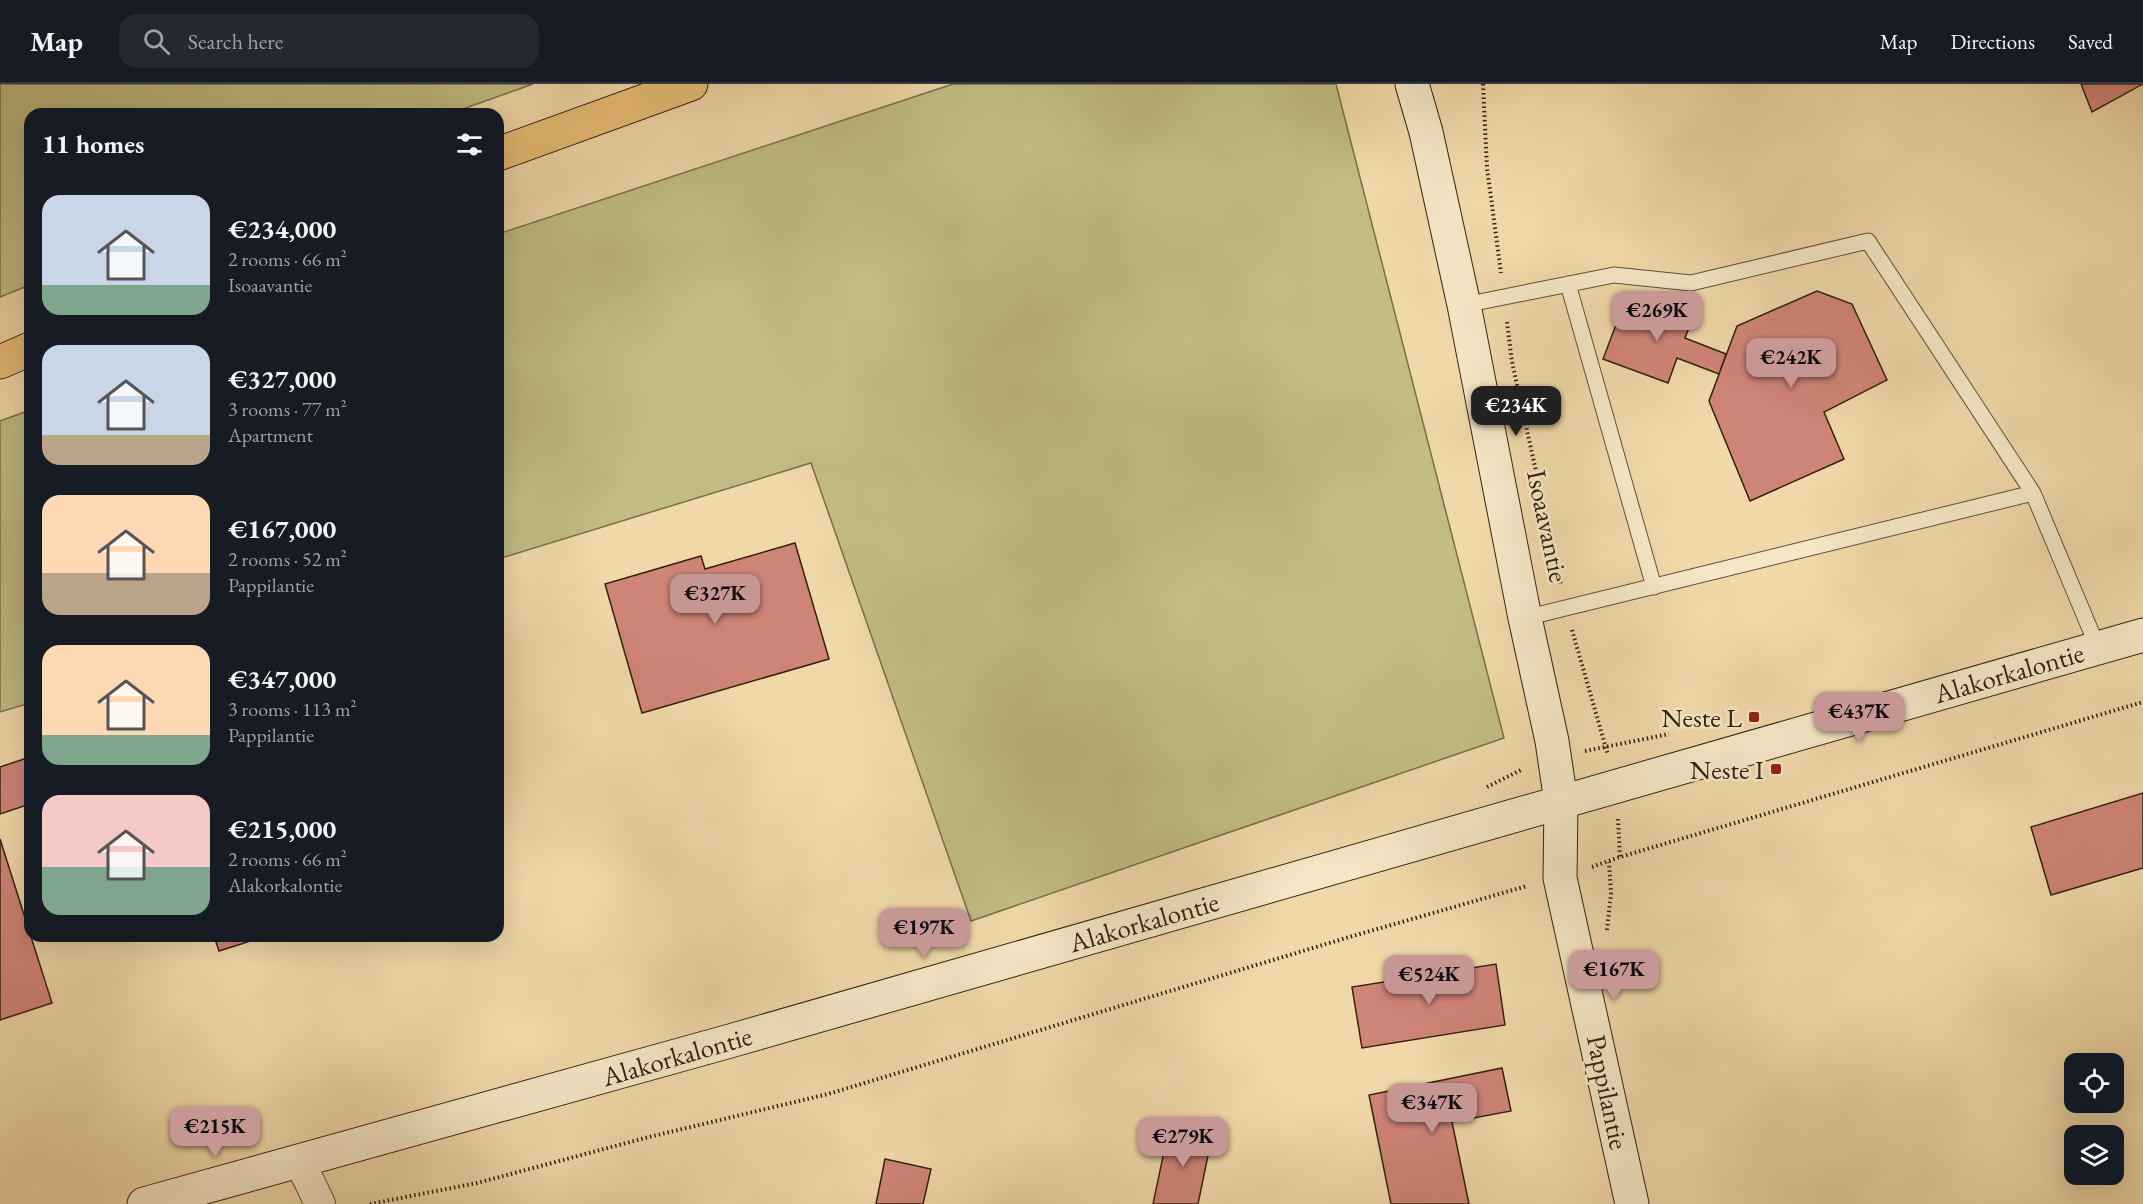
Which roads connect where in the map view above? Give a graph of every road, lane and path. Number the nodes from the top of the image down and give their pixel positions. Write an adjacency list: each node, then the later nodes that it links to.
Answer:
1 (691, 84): 4 (highway)
2 (1412, 84): 7 (street, Isoaavantie)
3 (1483, 84): 6 (path, Isoaavantie)
4 (504, 152)
5 (1568, 284): 6 (lane); 10 (lane); 11 (lane)
6 (1504, 297): 7 (lane); 12 (path, Isoaavantie)
7 (1464, 306): 13 (street, Isoaavantie)
8 (24, 352): 9 (highway)
9 (0, 362)
10 (2033, 493): 11 (lane); 15 (lane)
11 (1654, 587): 12 (lane)
12 (1566, 609): 13 (lane); 17 (path, Isoaavantie)
13 (1525, 618): 18 (street, Isoaavantie)
14 (2143, 635): 15 (street, Alakorkalontie)
15 (2098, 648): 17 (street, Alakorkalontie)
16 (2143, 702): 19 (path)
17 (1616, 786): 18 (street, Alakorkalontie); 19 (path, Isoaavantie)
18 (1561, 802): 20 (street, Pappilantie); 21 (street, Alakorkalontie)
19 (1620, 857): 20 (path)
20 (1560, 878): 24 (path); 25 (street, Pappilantie)
21 (299, 1160): 22 (street, Alakorkalontie); 23 (street)
22 (144, 1204)
23 (320, 1204)
24 (370, 1204)
25 (1632, 1204)

